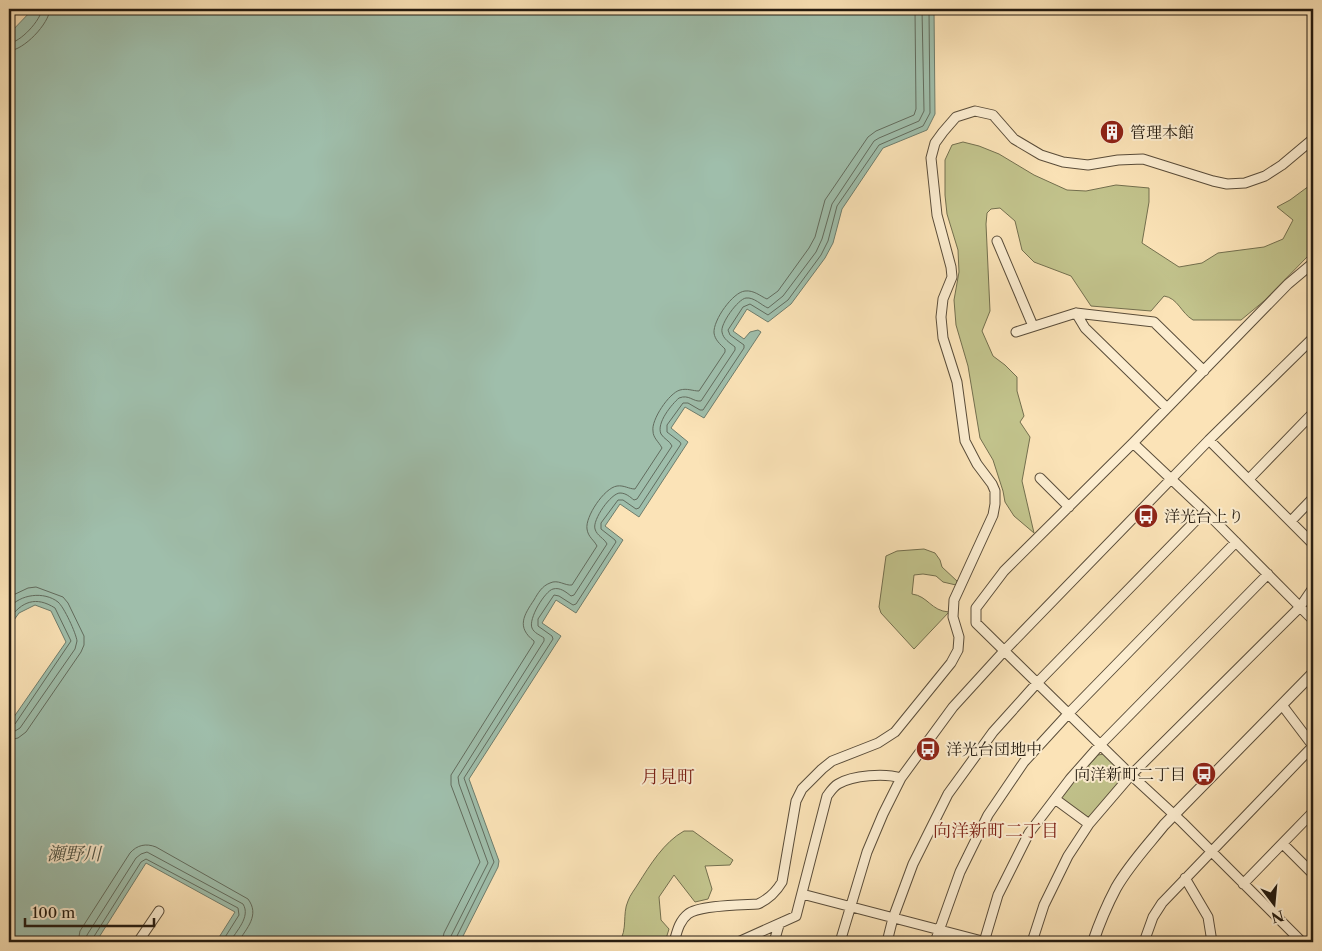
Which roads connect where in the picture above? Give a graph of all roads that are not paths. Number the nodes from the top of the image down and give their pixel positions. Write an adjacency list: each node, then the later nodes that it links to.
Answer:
1 (1313, 139): 50 (street)
2 (997, 241): 5 (street)
3 (1313, 263): 8 (street)
4 (1076, 313): 5 (street); 8 (street); 9 (street)
5 (1033, 326): 6 (street)
6 (1016, 332)
7 (1313, 338): 11 (street)
8 (1204, 371): 9 (street)
9 (1167, 408): 12 (street)
10 (1313, 413): 15 (street)
11 (1209, 440): 14 (street); 15 (street)
12 (1133, 443): 14 (street); 17 (street)
13 (1040, 478): 17 (street)
14 (1172, 479): 18 (street); 26 (street)
15 (1248, 479): 19 (street)
16 (1313, 498): 19 (street)
17 (1069, 507): 26 (street)
18 (1204, 511): 20 (street); 28 (street)
19 (1291, 521): 21 (street)
20 (1236, 542): 22 (street); 30 (street)
21 (1313, 544)
22 (1268, 574): 24 (street); 31 (street)
23 (1313, 588): 24 (street)
24 (1300, 607): 25 (street); 32 (street)
25 (1313, 620)
26 (1004, 650): 28 (street); 33 (street)
27 (1313, 673): 29 (street)
28 (1037, 683): 30 (street); 46 (street)
29 (1282, 705): 36 (street); 39 (street)
30 (1068, 714): 31 (street); 48 (street)
31 (1100, 745): 32 (street); 34 (street)
32 (1131, 776): 36 (street); 37 (street)
33 (901, 778): 43 (street); 44 (street)
34 (1055, 799): 37 (street); 56 (street)
35 (1313, 812): 38 (street)
36 (1174, 816): 39 (street); 58 (street)
37 (1089, 824): 57 (street)
38 (1283, 844): 40 (street); 42 (street)
39 (1211, 853): 41 (street); 42 (street)
40 (1313, 874)
41 (1186, 878): 59 (street); 60 (street)
42 (1244, 884): 61 (street)
43 (802, 894): 44 (street); 47 (street)
44 (850, 905): 46 (street); 53 (street)
45 (159, 911): 49 (street)
46 (893, 918): 48 (street); 54 (street)
47 (779, 924): 51 (street); 52 (street)
48 (939, 930): 55 (street); 56 (street)
49 (138, 942)
50 (674, 942)
51 (738, 942)
52 (774, 942)
53 (840, 942)
54 (886, 942)
55 (935, 942)
56 (985, 942)
57 (1032, 942)
58 (1093, 942)
59 (1144, 942)
60 (1212, 942)
61 (1302, 942)

